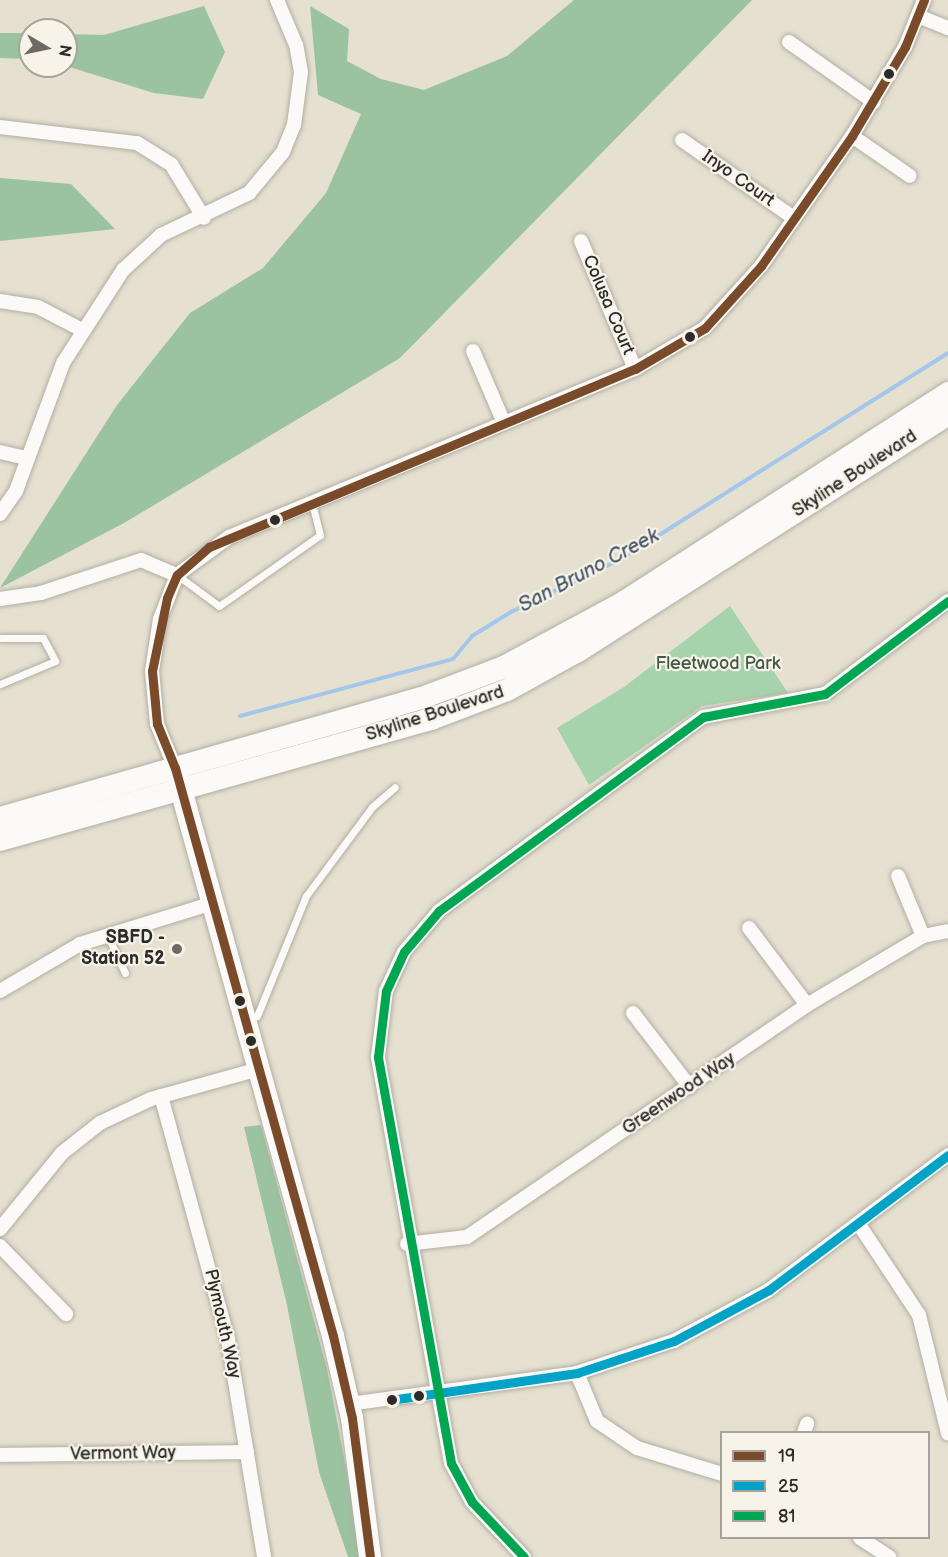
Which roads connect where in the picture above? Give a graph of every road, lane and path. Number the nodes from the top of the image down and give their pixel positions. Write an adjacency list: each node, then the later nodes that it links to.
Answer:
1 (277, 0): 11 (street)
2 (924, 0): 3 (street)
3 (918, 16): 4 (street); 6 (street)
4 (948, 28)
5 (789, 42): 6 (street)
6 (874, 102): 8 (street)
7 (0, 127): 11 (street)
8 (852, 136): 10 (street); 12 (street)
9 (682, 140): 12 (street, Inyo Court)
10 (910, 176)
11 (204, 218): 15 (street)
12 (794, 218): 17 (street)
13 (581, 241): 17 (street, Colusa Court)
14 (0, 301): 15 (street)
15 (82, 330): 22 (street)
16 (473, 351): 20 (street)
17 (635, 369): 20 (street)
18 (948, 393): 30 (main road, Skyline Boulevard)
19 (948, 414): 32 (main road, Skyline Boulevard)
20 (504, 423): 23 (street)
21 (0, 452): 22 (street)
22 (27, 458): 24 (street)
23 (312, 503): 25 (street); 25 (lane)
24 (0, 514)
25 (177, 575): 26 (street); 30 (street)
26 (0, 599)
27 (948, 601): 52 (street)
28 (0, 638): 29 (lane)
29 (0, 684)
30 (175, 768): 32 (main road); 33 (main road, Skyline Boulevard)
31 (395, 788): 45 (lane)
32 (181, 790): 34 (main road, Skyline Boulevard); 36 (main road)
33 (0, 818)
34 (0, 840)
35 (898, 876): 40 (street)
36 (213, 903): 39 (street); 45 (main road)
37 (749, 928): 43 (street)
38 (948, 931): 40 (street, Greenwood Way)
39 (107, 934): 41 (lane); 42 (street)
40 (924, 936): 43 (street, Greenwood Way)
41 (125, 973)
42 (0, 991)
43 (807, 1005): 47 (street, Greenwood Way)
44 (633, 1013): 47 (street)
45 (245, 1019): 46 (main road)
46 (259, 1069): 48 (street); 57 (main road)
47 (690, 1087): 52 (street, Greenwood Way)
48 (161, 1096): 51 (street); 59 (street, Plymouth Way)
49 (948, 1155): 50 (street)
50 (858, 1222): 55 (street); 58 (street)
51 (0, 1229)
52 (408, 1244): 56 (street)
53 (0, 1246): 54 (street)
54 (66, 1314)
55 (578, 1373): 56 (street); 61 (street)
56 (436, 1393): 57 (street); 67 (street)
57 (349, 1404): 62 (main road)
58 (948, 1433)
59 (247, 1452): 60 (street, Vermont Way); 64 (street, Plymouth Way)
60 (0, 1455)
61 (720, 1473)
62 (364, 1499): 65 (main road); 66 (main road)
63 (862, 1539): 68 (street)
64 (264, 1557)
65 (370, 1557)
66 (381, 1557)
67 (524, 1557)
68 (890, 1557)

